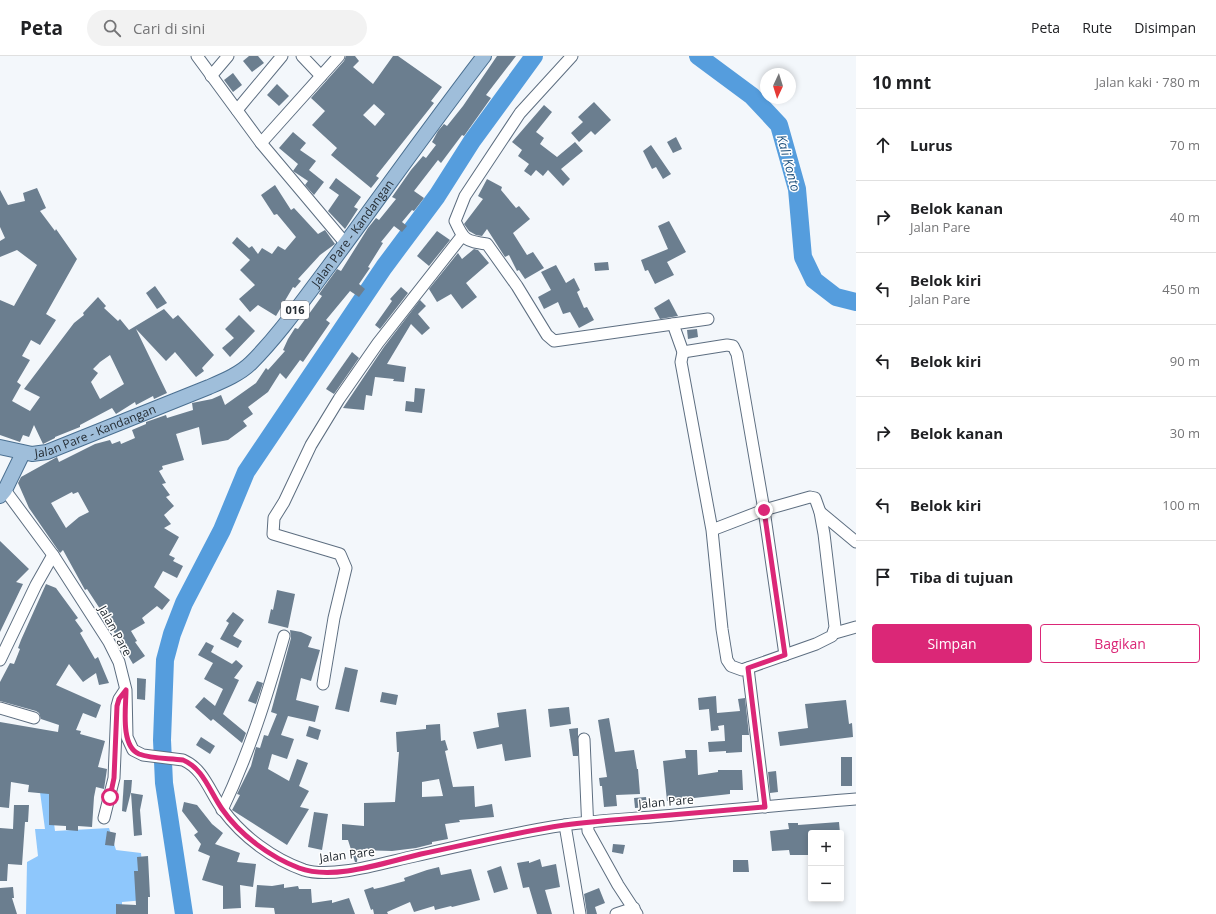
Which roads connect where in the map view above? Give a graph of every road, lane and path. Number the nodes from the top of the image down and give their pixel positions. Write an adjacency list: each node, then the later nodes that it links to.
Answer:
1 (197, 56): 8 (street)
2 (228, 56): 8 (street)
3 (282, 56): 10 (street)
4 (302, 56): 9 (street)
5 (339, 56): 9 (street)
6 (484, 56): 13 (main road, Jalan Pare - Kandangan / 016)
7 (572, 56): 12 (street)
8 (211, 76): 10 (street)
9 (321, 76): 11 (street)
10 (237, 110): 11 (street)
11 (261, 143): 13 (street)
12 (462, 236): 15 (street); 31 (street)
13 (346, 244): 18 (main road, Jalan Pare - Kandangan / 016)
14 (708, 319): 15 (street)
15 (673, 324): 16 (street)
16 (683, 352): 20 (street); 22 (street)
17 (0, 447): 18 (main road, Jalan Pare - Kandangan)
18 (23, 453): 19 (main road)
19 (3, 493): 24 (street, Jalan Pare)
20 (764, 510): 21 (street); 22 (street); 28 (street)
21 (820, 512): 23 (street); 26 (street)
22 (712, 530): 30 (street)
23 (856, 542)
24 (52, 555): 29 (street); 32 (street, Jalan Pare)
25 (856, 627): 26 (street)
26 (834, 633): 28 (street)
27 (284, 636): 38 (street)
28 (785, 655): 30 (street)
29 (0, 660)
30 (748, 668): 37 (street)
31 (322, 684)
32 (126, 690): 38 (street, Jalan Pare); 39 (street)
33 (0, 708): 34 (street)
34 (34, 718)
35 (584, 740): 40 (street)
36 (856, 799): 37 (street, Jalan Pare)
37 (765, 807): 40 (street, Jalan Pare)
38 (222, 810): 41 (street, Jalan Pare)
39 (104, 818)
40 (587, 823): 41 (street, Jalan Pare); 42 (street)
41 (565, 825): 43 (street)
42 (636, 911): 44 (street)
43 (580, 914)
44 (616, 914)

